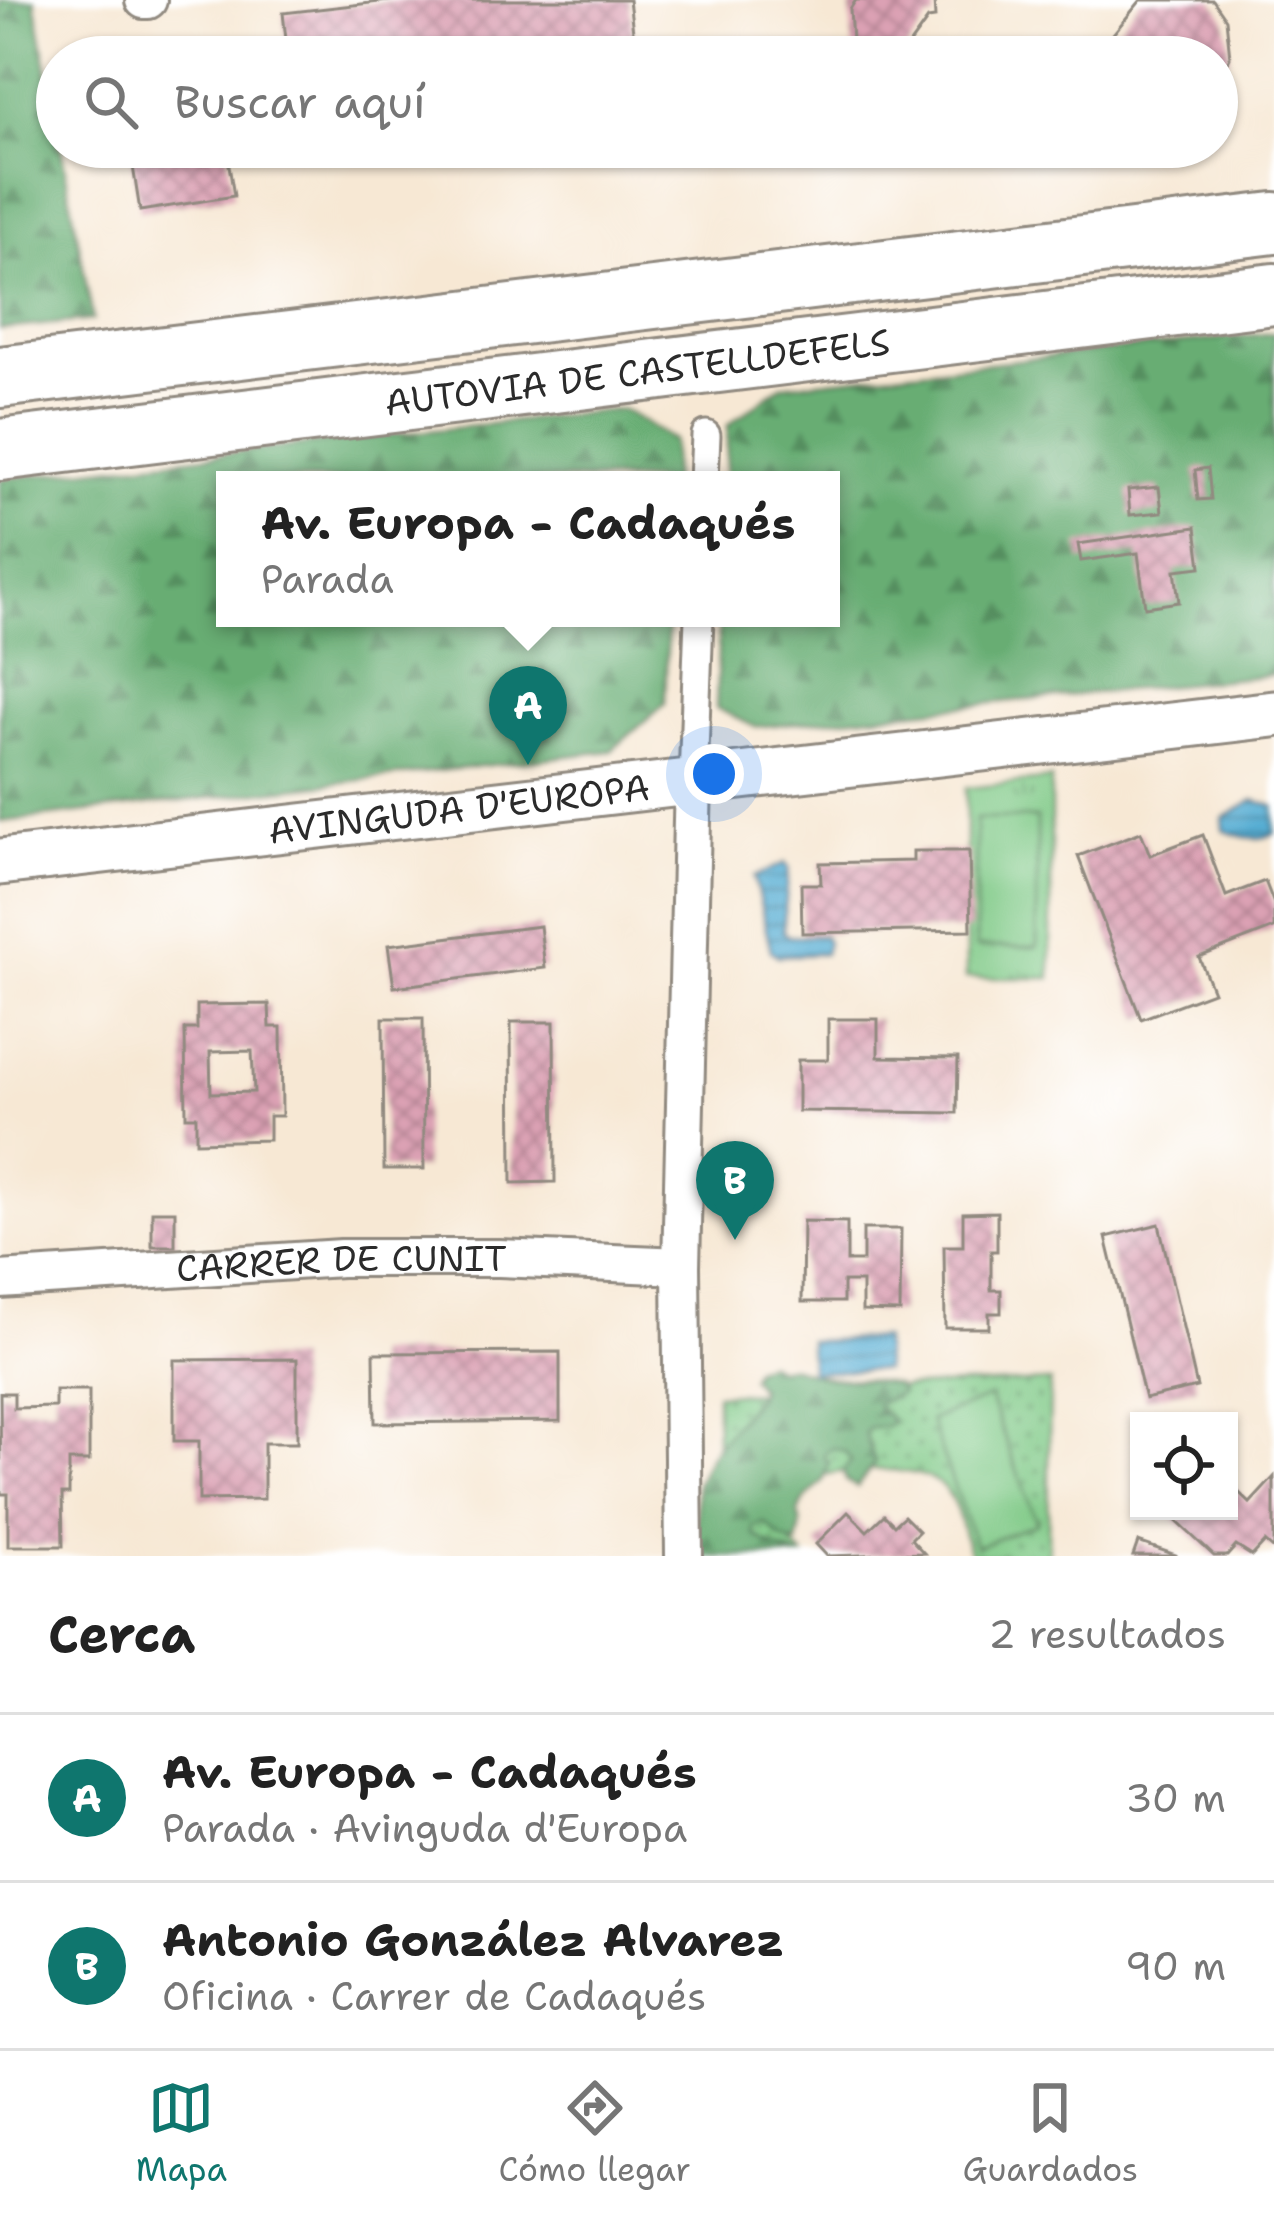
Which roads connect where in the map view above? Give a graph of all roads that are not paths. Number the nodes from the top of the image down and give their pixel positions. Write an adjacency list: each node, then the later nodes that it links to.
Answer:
1 (1274, 223): 3 (highway, AUTOVIA DE CASTELLDEFELS)
2 (1274, 294): 5 (highway, AUTOVIA DE CASTELLDEFELS)
3 (0, 376)
4 (706, 435): 6 (street)
5 (0, 450)
6 (704, 471)
7 (699, 627): 9 (street)
8 (1274, 714): 9 (street, AVINGUDA D'EUROPA)
9 (694, 780): 10 (street, AVINGUDA D'EUROPA); 11 (street)
10 (0, 862)
11 (681, 1266): 12 (street, CARRER DE CUNIT); 13 (street)
12 (0, 1280)
13 (684, 1556)

